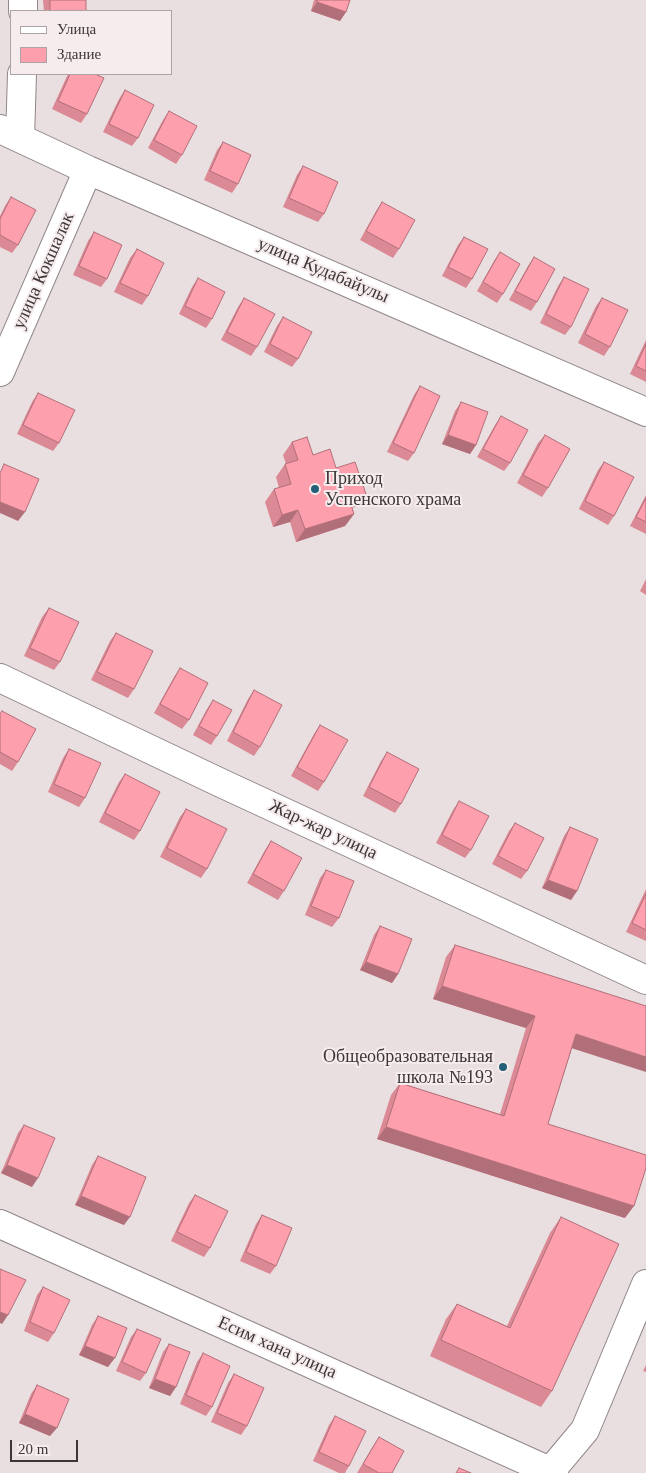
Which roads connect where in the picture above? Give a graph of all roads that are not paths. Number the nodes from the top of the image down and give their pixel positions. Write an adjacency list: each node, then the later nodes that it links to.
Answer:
1 (22, 75): 2 (street)
2 (10, 134): 3 (street, улица Кудабайулы)
3 (88, 170): 4 (street, улица Кокшалак); 5 (street, улица Кудабайулы)
4 (0, 372)
5 (646, 412)
6 (0, 678): 7 (street, Жар-жар улица)
7 (646, 980)
8 (0, 1224): 10 (street, Есим хана улица)
9 (646, 1284): 10 (street)
10 (551, 1472)

